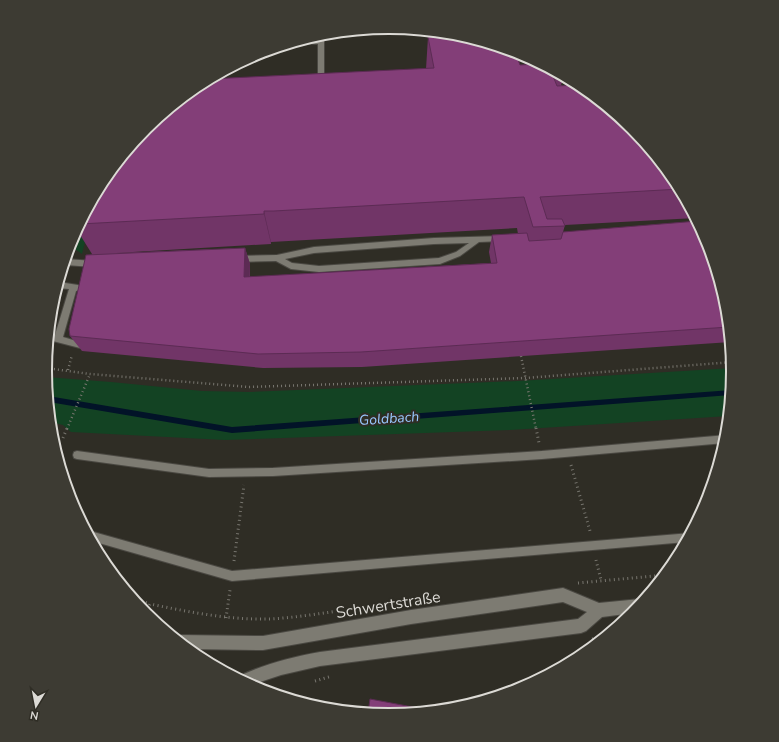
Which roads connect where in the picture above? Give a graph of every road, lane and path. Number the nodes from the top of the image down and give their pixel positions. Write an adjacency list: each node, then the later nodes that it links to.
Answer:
1 (315, 42): 2 (lane)
2 (321, 42): 7 (lane)
3 (557, 78): 4 (lane)
4 (546, 79)
5 (328, 89): 7 (lane)
6 (314, 90): 7 (lane)
7 (321, 90)
8 (512, 239): 9 (lane)
9 (478, 240): 10 (lane); 10 (lane)
10 (277, 258): 11 (lane)
11 (231, 259)
12 (70, 262): 13 (lane)
13 (99, 264)
14 (64, 286): 15 (lane)
15 (73, 288): 16 (lane); 18 (lane)
16 (86, 288)
17 (54, 339): 18 (lane)
18 (58, 340): 19 (lane)
19 (80, 345)
20 (521, 356): 24 (path)
21 (726, 363): 24 (path)
22 (52, 369): 23 (path)
23 (90, 374): 24 (path); 26 (path)
24 (526, 378): 25 (path)
25 (536, 425)
26 (63, 438)
27 (719, 440): 28 (lane)
28 (568, 453): 30 (lane); 33 (path)
29 (77, 455): 30 (lane)
30 (246, 472): 34 (path)
31 (97, 538): 34 (lane)
32 (682, 538): 33 (lane)
33 (593, 546): 34 (lane); 35 (path)
34 (232, 576): 40 (path)
35 (601, 580)
36 (144, 602): 37 (path)
37 (150, 604)
38 (630, 607): 39 (street, Schwertstraße)
39 (599, 610): 41 (street, Schwertstraße); 42 (street)
40 (226, 618)
41 (190, 642)
42 (251, 678)

